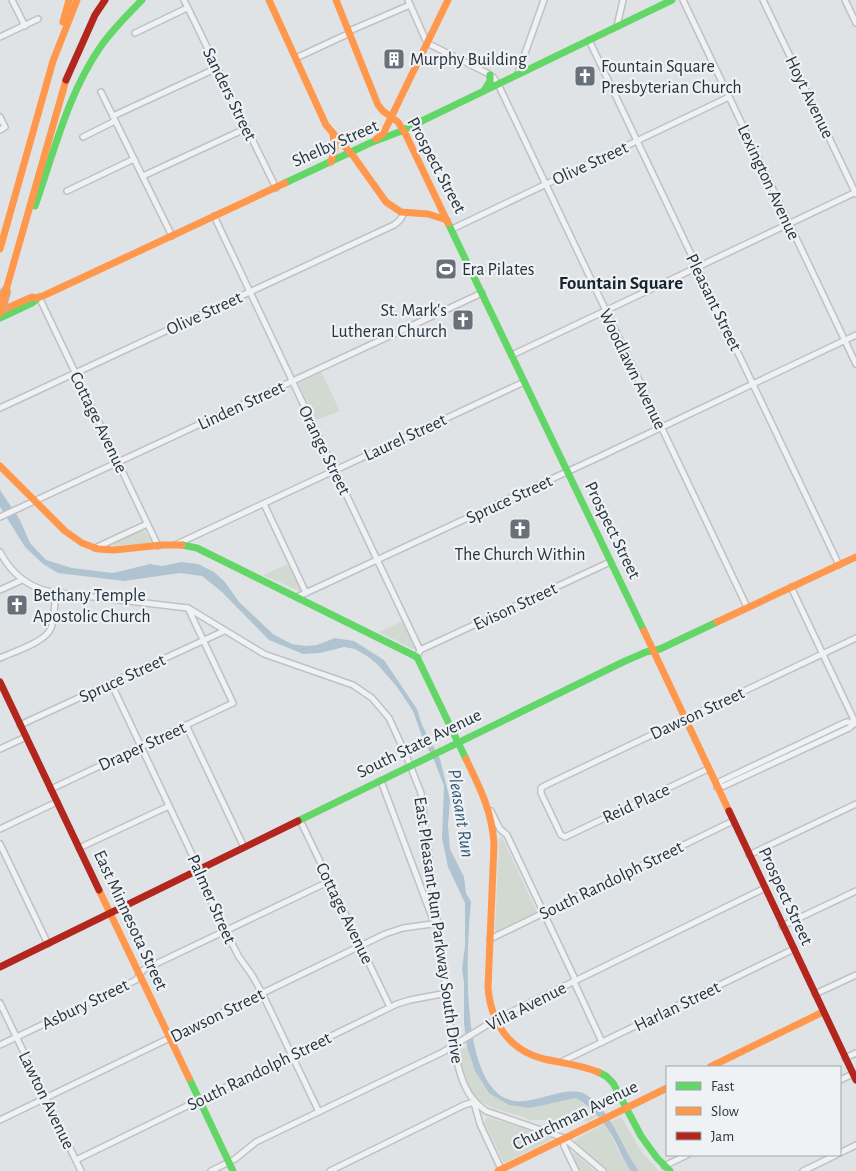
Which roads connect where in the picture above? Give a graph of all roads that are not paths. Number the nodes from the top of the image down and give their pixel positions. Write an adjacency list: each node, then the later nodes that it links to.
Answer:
1 (12, 0): 21 (street)
2 (69, 0): 29 (main road)
3 (77, 0): 29 (main road)
4 (105, 0): 24 (main road)
5 (112, 0): 24 (main road)
6 (142, 0): 64 (main road)
7 (184, 0): 18 (street, Sanders Street)
8 (269, 0): 30 (main road)
9 (336, 0): 23 (main road, Prospect Street)
10 (448, 0): 28 (main road)
11 (544, 0): 32 (street)
12 (623, 0): 22 (street)
13 (672, 0): 22 (main road, Shelby Street)
14 (683, 0): 37 (street, Lexington Avenue)
15 (763, 0): 55 (street, Hoyt Avenue)
16 (845, 0): 20 (street)
17 (409, 2): 23 (street); 28 (street)
18 (187, 8): 25 (street); 31 (street, Sanders Street)
19 (38, 19): 21 (street)
20 (856, 23)
21 (25, 26): 26 (street)
22 (618, 26): 27 (main road, Shelby Street)
23 (349, 32): 30 (street); 38 (main road, Prospect Street)
24 (88, 33): 64 (main road)
25 (135, 33)
26 (0, 37)
27 (589, 40): 32 (main road, Shelby Street); 46 (street, Pleasant Street)
28 (427, 43): 33 (street, Woodlawn Avenue); 38 (main road)
29 (59, 44): 62 (main road)
30 (296, 58): 44 (main road)
31 (217, 68): 40 (street); 42 (street, Sanders Street)
32 (518, 73): 34 (main road, Shelby Street)
33 (490, 75): 34 (street, Woodlawn Avenue); 35 (main road)
34 (498, 84): 35 (main road, Shelby Street); 52 (street, Woodlawn Avenue)
35 (483, 91): 43 (main road, Shelby Street)
36 (101, 92): 40 (street)
37 (729, 98): 46 (street, Olive Street); 59 (street, Lexington Avenue)
38 (391, 116): 43 (main road, Prospect Street); 47 (main road)
39 (0, 117): 41 (street)
40 (114, 119): 45 (street); 49 (street)
41 (3, 128)
42 (246, 128): 51 (street); 53 (street, Sanders Street)
43 (403, 130): 47 (main road, Shelby Street); 58 (main road, Prospect Street)
44 (333, 133): 48 (main road); 50 (main road)
45 (83, 136)
46 (637, 141): 52 (street, Olive Street); 63 (street, Pleasant Street)
47 (370, 143): 48 (main road, Shelby Street)
48 (350, 153): 50 (main road, Shelby Street); 56 (main road)
49 (134, 159): 51 (street); 54 (street)
50 (330, 162): 53 (main road, Shelby Street)
51 (143, 176): 61 (street)
52 (545, 185): 60 (street, Olive Street); 68 (street, Woodlawn Avenue)
53 (276, 188): 57 (main road, Shelby Street)
54 (66, 191)
55 (856, 192): 59 (street)
56 (404, 213): 58 (main road); 65 (street, Olive Street)
57 (214, 216): 61 (main road, Shelby Street); 65 (street, Orange Street)
58 (447, 220): 60 (main road, Prospect Street)
59 (789, 223): 63 (street); 72 (street, Lexington Avenue)
60 (452, 229): 66 (main road, Prospect Street)
61 (172, 236): 67 (main road, Shelby Street)
62 (0, 250)
63 (697, 267): 68 (street); 78 (street, Pleasant Street)
64 (12, 268): 69 (main road, bridge)
65 (250, 292): 75 (street, Olive Street); 76 (street, Orange Street)
66 (482, 294): 73 (main road, Prospect Street); 76 (street, Linden Street)
67 (38, 298): 69 (main road, Shelby Street); 70 (main road, Shelby Street); 75 (street, Cottage Avenue)
68 (605, 310): 73 (street); 80 (street, Woodlawn Avenue)
69 (0, 312)
70 (0, 318)
71 (856, 335): 72 (street, Spruce Street)
72 (845, 340): 74 (street, Lexington Avenue); 78 (street, Spruce Street)
73 (512, 355): 77 (main road, Prospect Street)
74 (856, 364)
75 (76, 373): 79 (street, Olive Street); 81 (street, Cottage Avenue)
76 (292, 381): 81 (street, Linden Street); 83 (street, Orange Street)
77 (524, 382): 83 (street, Laurel Street); 84 (main road, Prospect Street)
78 (753, 384): 80 (street, Spruce Street); 96 (street, Pleasant Street)
79 (0, 408)
80 (662, 428): 84 (street, Spruce Street); 103 (street, Woodlawn Avenue)
81 (118, 462): 85 (street, Linden Street); 88 (street, Cottage Avenue)
82 (0, 466): 85 (main road)
83 (335, 470): 86 (street, Laurel Street); 94 (street, Orange Street)
84 (567, 472): 94 (street, Spruce Street); 95 (main road, Prospect Street)
85 (30, 503): 87 (street, Linden Street); 91 (main road)
86 (264, 504): 89 (street, Laurel Street); 101 (street)
87 (0, 517)
88 (147, 524): 90 (street, Cottage Avenue); 91 (street)
89 (177, 544): 90 (main road); 102 (main road)
90 (158, 546): 91 (main road)
91 (94, 548)
92 (0, 552): 97 (street, East Pleasant Run Parkway South Drive)
93 (856, 557): 96 (main road, South State Avenue)
94 (377, 560): 101 (street, Spruce Street); 109 (street, Orange Street)
95 (610, 562): 108 (main road, Prospect Street); 109 (street, Evison Street)
96 (839, 565): 98 (main road, South State Avenue)
97 (22, 580): 99 (street); 100 (street, East Pleasant Run Parkway South Drive)
98 (791, 587): 103 (main road, South State Avenue); 110 (street)
99 (0, 590)
100 (56, 593): 104 (street, East Pleasant Run Parkway South Drive); 111 (street)
101 (306, 593): 102 (street, Spruce Street)
102 (297, 597): 109 (main road)
103 (747, 607): 108 (main road, South State Avenue)
104 (188, 608): 105 (street, East Pleasant Run Parkway South Drive); 107 (street)
105 (224, 631): 107 (street, Spruce Street); 122 (street, East Pleasant Run Parkway South Drive)
106 (856, 638): 110 (street, Dawson Street)
107 (203, 640): 113 (street, Spruce Street); 117 (street, Draper Street)
108 (652, 650): 114 (main road, Prospect Street); 119 (main road, South State Avenue)
109 (418, 653): 119 (main road)
110 (823, 654): 114 (street, Dawson Street); 115 (street)
111 (0, 658)
112 (0, 682): 116 (main road, East Minnesota Street)
113 (111, 683): 116 (street, Spruce Street); 120 (street, Palmer Street)
114 (685, 719): 123 (main road, Prospect Street); 134 (street, Dawson Street)
115 (856, 723): 125 (street)
116 (20, 725): 118 (main road, East Minnesota Street)
117 (186, 725): 120 (street, Draper Street); 136 (street)
118 (26, 737): 121 (street); 126 (main road, East Minnesota Street)
119 (457, 742): 122 (main road, South State Avenue); 127 (main road)
120 (141, 746): 126 (street, Draper Street); 130 (street, Palmer Street)
121 (0, 749)
122 (411, 766): 124 (main road, South State Avenue); 145 (street, East Pleasant Run Parkway South Drive)
123 (708, 769): 125 (main road, Prospect Street); 134 (street, Reid Place)
124 (381, 781): 131 (main road, South State Avenue); 145 (street)
125 (717, 787): 132 (main road, Prospect Street)
126 (51, 789): 128 (main road, East Minnesota Street)
127 (486, 801): 144 (street); 148 (main road)
128 (57, 802): 133 (street); 137 (main road, East Minnesota Street)
129 (856, 804): 138 (street)
130 (169, 806): 137 (street); 139 (street, Palmer Street)
131 (300, 820): 136 (main road, South State Avenue); 140 (street, Cottage Avenue)
132 (733, 821): 138 (main road, Prospect Street); 144 (street, South Randolph Street)
133 (0, 829)
134 (563, 836)
135 (0, 844): 149 (street)
136 (244, 847): 139 (main road, South State Avenue)
137 (79, 848): 143 (main road, East Minnesota Street)
138 (749, 855): 141 (main road, Prospect Street)
139 (197, 869): 143 (main road, South State Avenue); 147 (street, Palmer Street)
140 (330, 881): 147 (street, Asbury Street); 150 (street, Cottage Avenue)
141 (765, 888): 146 (main road, Prospect Street); 155 (street, Villa Avenue)
142 (856, 891): 146 (street)
143 (110, 913): 149 (main road, South State Avenue); 153 (main road, East Minnesota Street)
144 (543, 913): 148 (street, South Randolph Street); 155 (street)
145 (438, 923): 150 (street, Dawson Street); 157 (street, East Pleasant Run Parkway South Drive)
146 (782, 926): 151 (main road, Prospect Street)
147 (225, 930): 153 (street, Asbury Street); 156 (street, Palmer Street)
148 (490, 939): 162 (main road)
149 (48, 944): 152 (main road, South State Avenue)
150 (361, 945): 156 (street, Dawson Street); 160 (street, Cottage Avenue)
151 (794, 949): 158 (main road, Prospect Street); 165 (street, Harlan Street)
152 (0, 967)
153 (139, 975): 163 (street, Asbury Street); 164 (main road, East Minnesota Street)
154 (856, 975): 158 (street)
155 (574, 981): 162 (street, Villa Avenue); 165 (street)
156 (262, 993): 164 (street, Dawson Street); 169 (street, Palmer Street)
157 (447, 993): 160 (street, South Randolph Street); 166 (street, East Pleasant Run Parkway South Drive)
158 (815, 994): 161 (main road, Prospect Street)
159 (0, 1003): 163 (street, Lawton Avenue)
160 (390, 1007): 169 (street, South Randolph Street)
161 (823, 1012): 170 (main road, Prospect Street); 172 (main road)
162 (495, 1020): 166 (street, Villa Avenue); 171 (main road)
163 (16, 1037): 167 (street, Asbury Street); 176 (street, Lawton Avenue)
164 (169, 1038): 176 (street, Dawson Street); 177 (main road, East Minnesota Street)
165 (602, 1042): 171 (street, Harlan Street)
166 (456, 1044): 178 (street, East Pleasant Run Parkway South Drive); 180 (street, Villa Avenue)
167 (0, 1045)
168 (856, 1053): 170 (street)
169 (292, 1055): 177 (street, South Randolph Street); 180 (street, Palmer Street)
170 (845, 1058): 173 (main road, Prospect Street)
171 (560, 1063): 179 (main road)
172 (712, 1066)
173 (854, 1077): 174 (street)
174 (841, 1080)
175 (666, 1088): 179 (main road, Churchman Avenue)
176 (46, 1098): 181 (street, Dawson Street); 187 (street, Lawton Avenue)
177 (199, 1100): 187 (street, South Randolph Street); 188 (main road, East Minnesota Street)
178 (474, 1102): 182 (street); 190 (street, East Pleasant Run Parkway South Drive); 193 (street)
179 (622, 1110): 182 (main road, Churchman Avenue); 189 (main road)
180 (319, 1112): 188 (street, Villa Avenue)
181 (0, 1120)
182 (564, 1138): 190 (main road, Churchman Avenue); 194 (street); 195 (street)
183 (856, 1145): 184 (street)
184 (841, 1152)
185 (685, 1156): 189 (street)
186 (834, 1156): 196 (street)
187 (76, 1160): 191 (street, Lawton Avenue)
188 (230, 1167): 192 (street, Villa Avenue)
189 (667, 1168)
190 (499, 1170)
191 (81, 1171)
192 (211, 1171)
193 (330, 1171)
194 (576, 1171)
195 (603, 1171)
196 (803, 1171)

